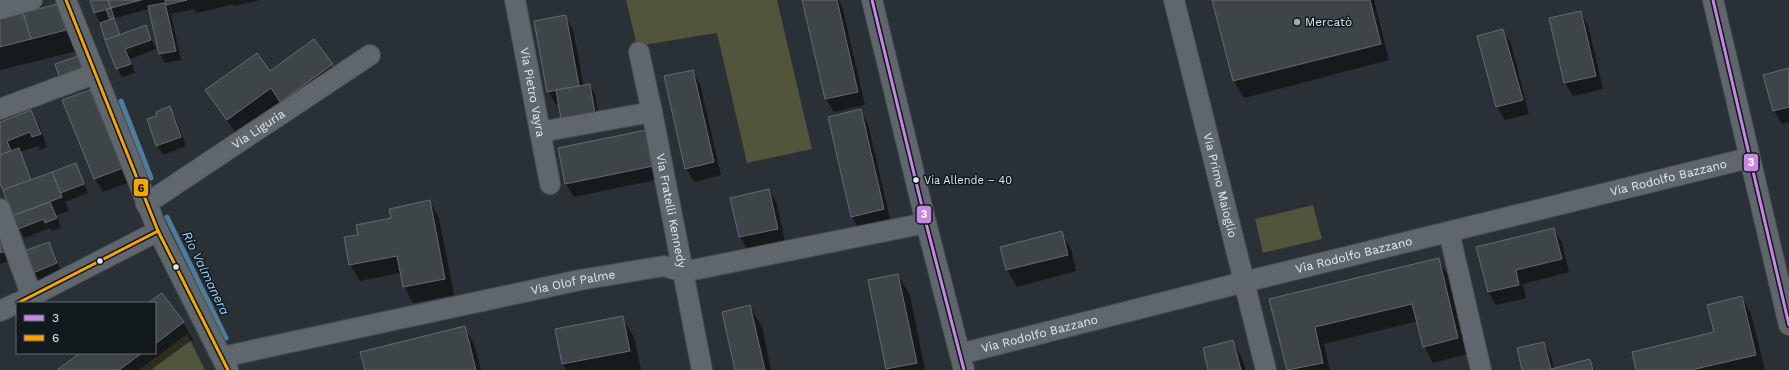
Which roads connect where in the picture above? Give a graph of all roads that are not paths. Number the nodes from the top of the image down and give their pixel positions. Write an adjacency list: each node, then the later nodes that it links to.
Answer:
1 (32, 0): 7 (street)
2 (66, 0): 10 (street)
3 (515, 0): 13 (street, Via Pietro Vayra)
4 (872, 0): 18 (street)
5 (1174, 0): 22 (street, Via Primo Maioglio)
6 (1712, 0): 14 (street)
7 (0, 9)
8 (639, 52): 12 (street, Via Fratelli Kennedy)
9 (370, 55): 16 (street, Via Liguria)
10 (94, 74): 11 (street); 16 (street)
11 (0, 109)
12 (652, 112): 13 (street); 21 (street, Via Fratelli Kennedy)
13 (540, 132): 15 (street, Via Pietro Vayra)
14 (1749, 158): 20 (street, Via Rodolfo Bazzano); 26 (street)
15 (550, 184)
16 (146, 204): 19 (street)
17 (0, 209): 23 (street)
18 (926, 223): 21 (street, Via Olof Palme); 27 (street)
19 (158, 231): 23 (street); 28 (street)
20 (1449, 232): 22 (street, Via Rodolfo Bazzano); 31 (street)
21 (683, 272): 28 (street, Via Olof Palme); 29 (street, Via Fratelli Kennedy)
22 (1244, 282): 27 (street, Via Rodolfo Bazzano); 30 (street, Via Primo Maioglio)
23 (22, 301)
24 (16, 304): 25 (street)
25 (0, 311)
26 (1789, 325)
27 (962, 362)
28 (225, 363)
29 (702, 370)
30 (1266, 370)
31 (1481, 370)

